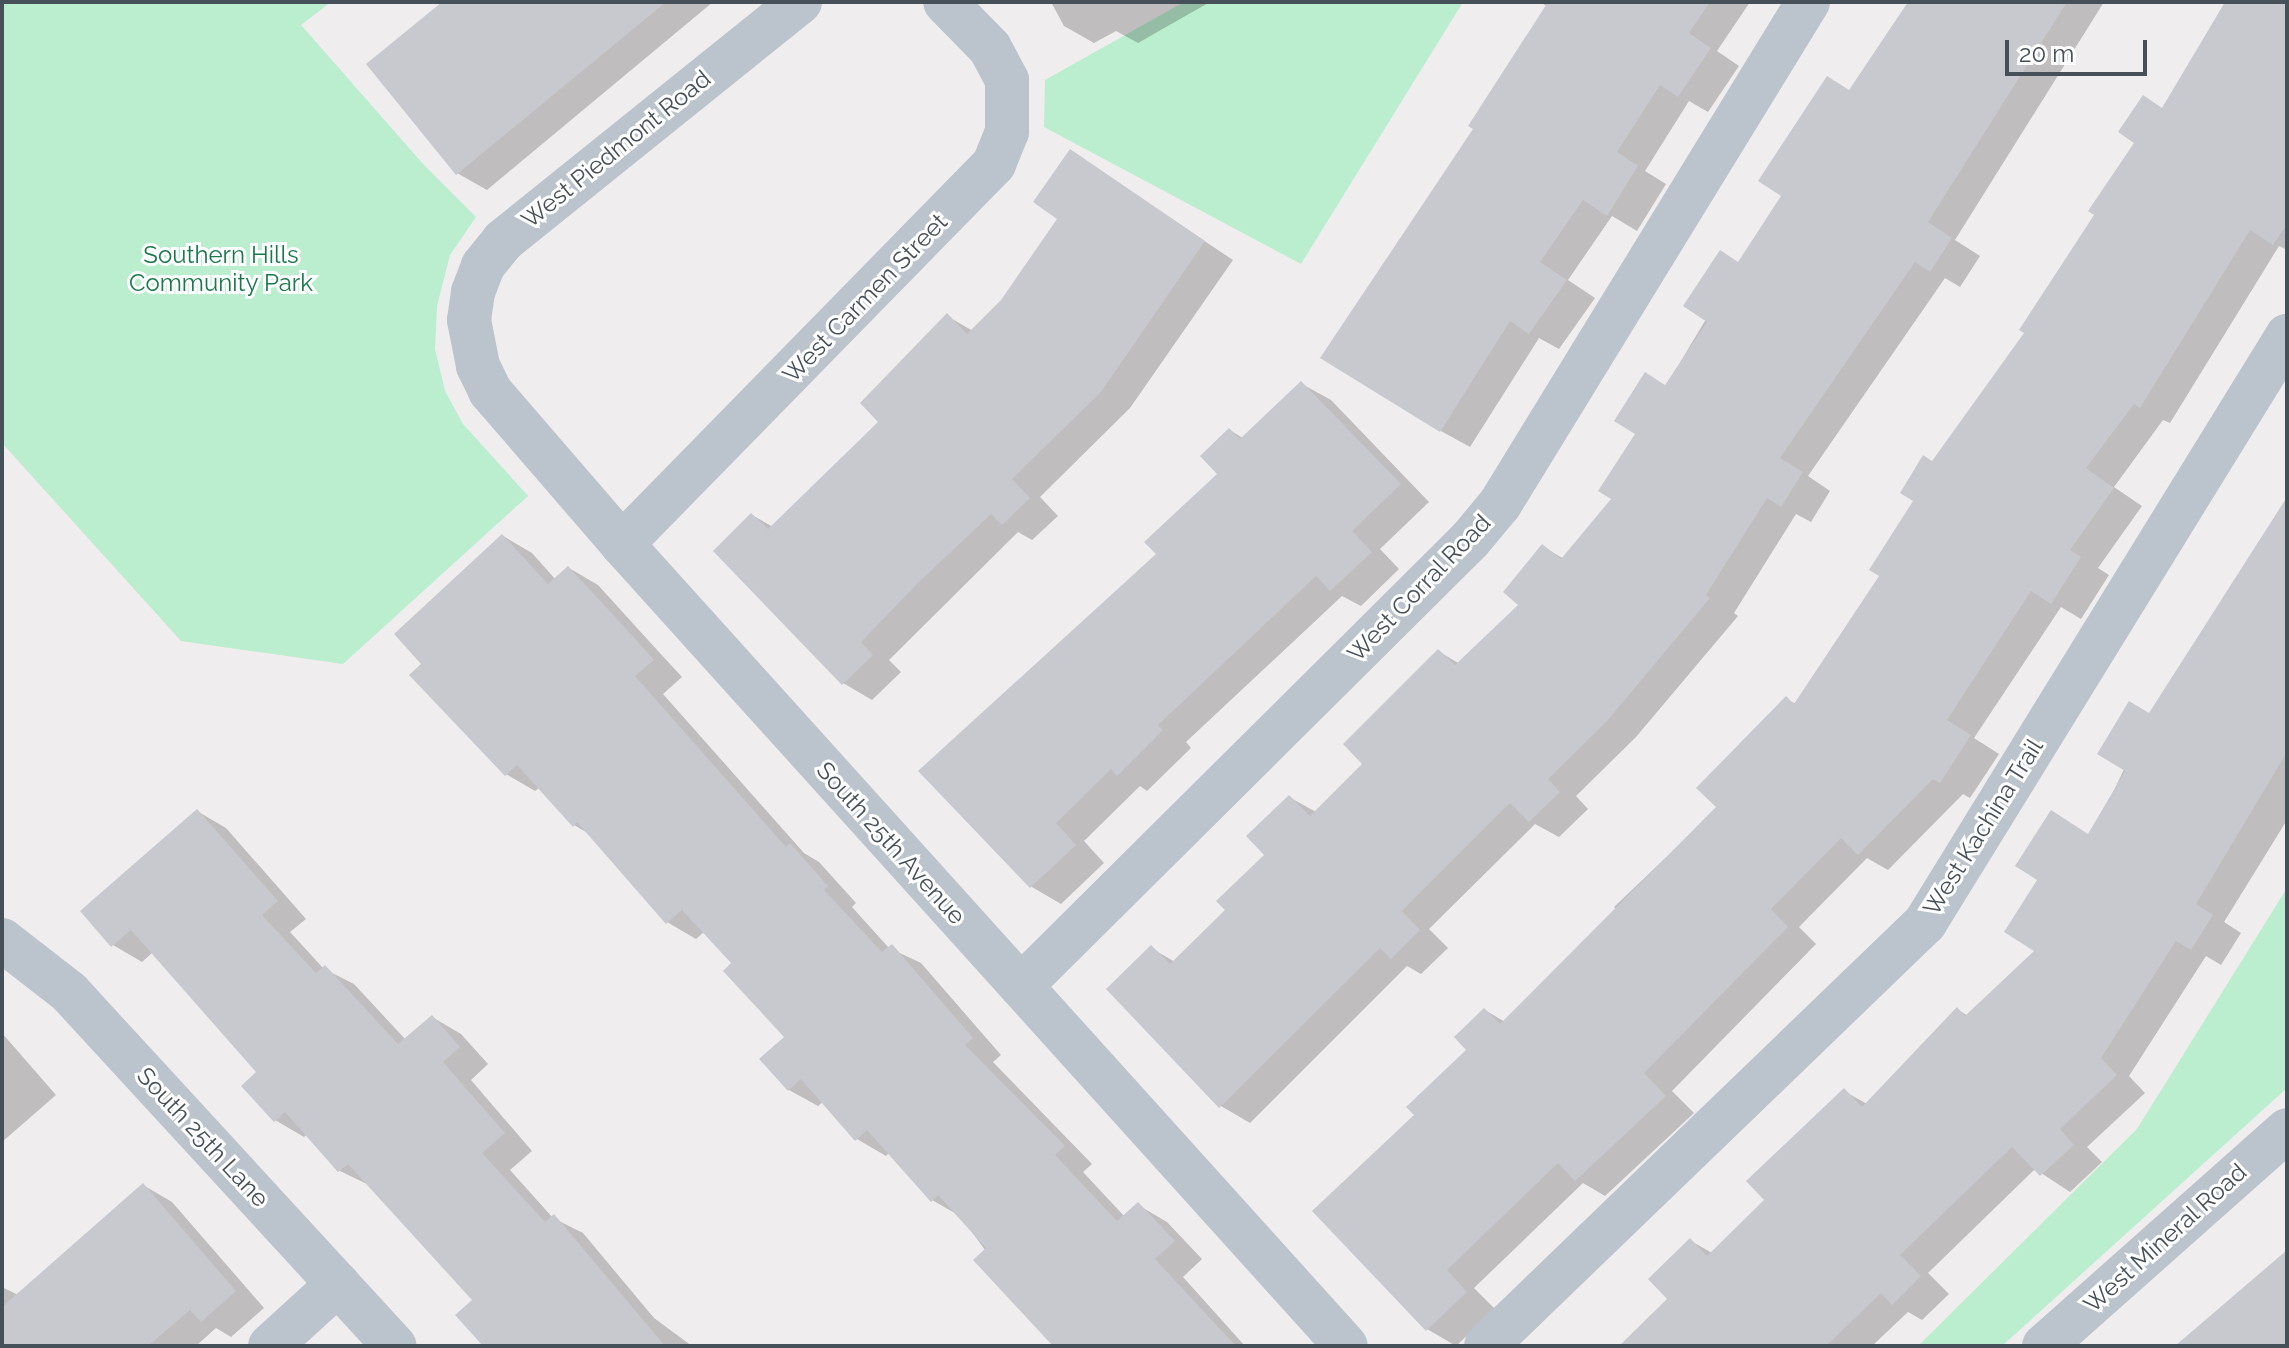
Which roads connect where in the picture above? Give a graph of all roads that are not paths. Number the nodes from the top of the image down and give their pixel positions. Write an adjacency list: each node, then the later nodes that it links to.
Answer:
1 (800, 2): 4 (street, West Piedmont Road)
2 (1808, 2): 8 (street, West Corral Road)
3 (956, 10): 6 (street, West Carmen Street)
4 (469, 320): 6 (street, South 25th Avenue)
5 (2287, 336): 14 (street, West Kachina Trail)
6 (622, 544): 8 (street, South 25th Avenue)
7 (2, 940): 10 (street, South 25th Lane)
8 (1021, 986): 13 (street, South 25th Avenue)
9 (2287, 1130): 15 (street, West Mineral Road)
10 (338, 1284): 11 (street); 12 (street, South 25th Lane)
11 (270, 1346)
12 (395, 1346)
13 (1346, 1346)
14 (1486, 1346)
15 (2044, 1346)

